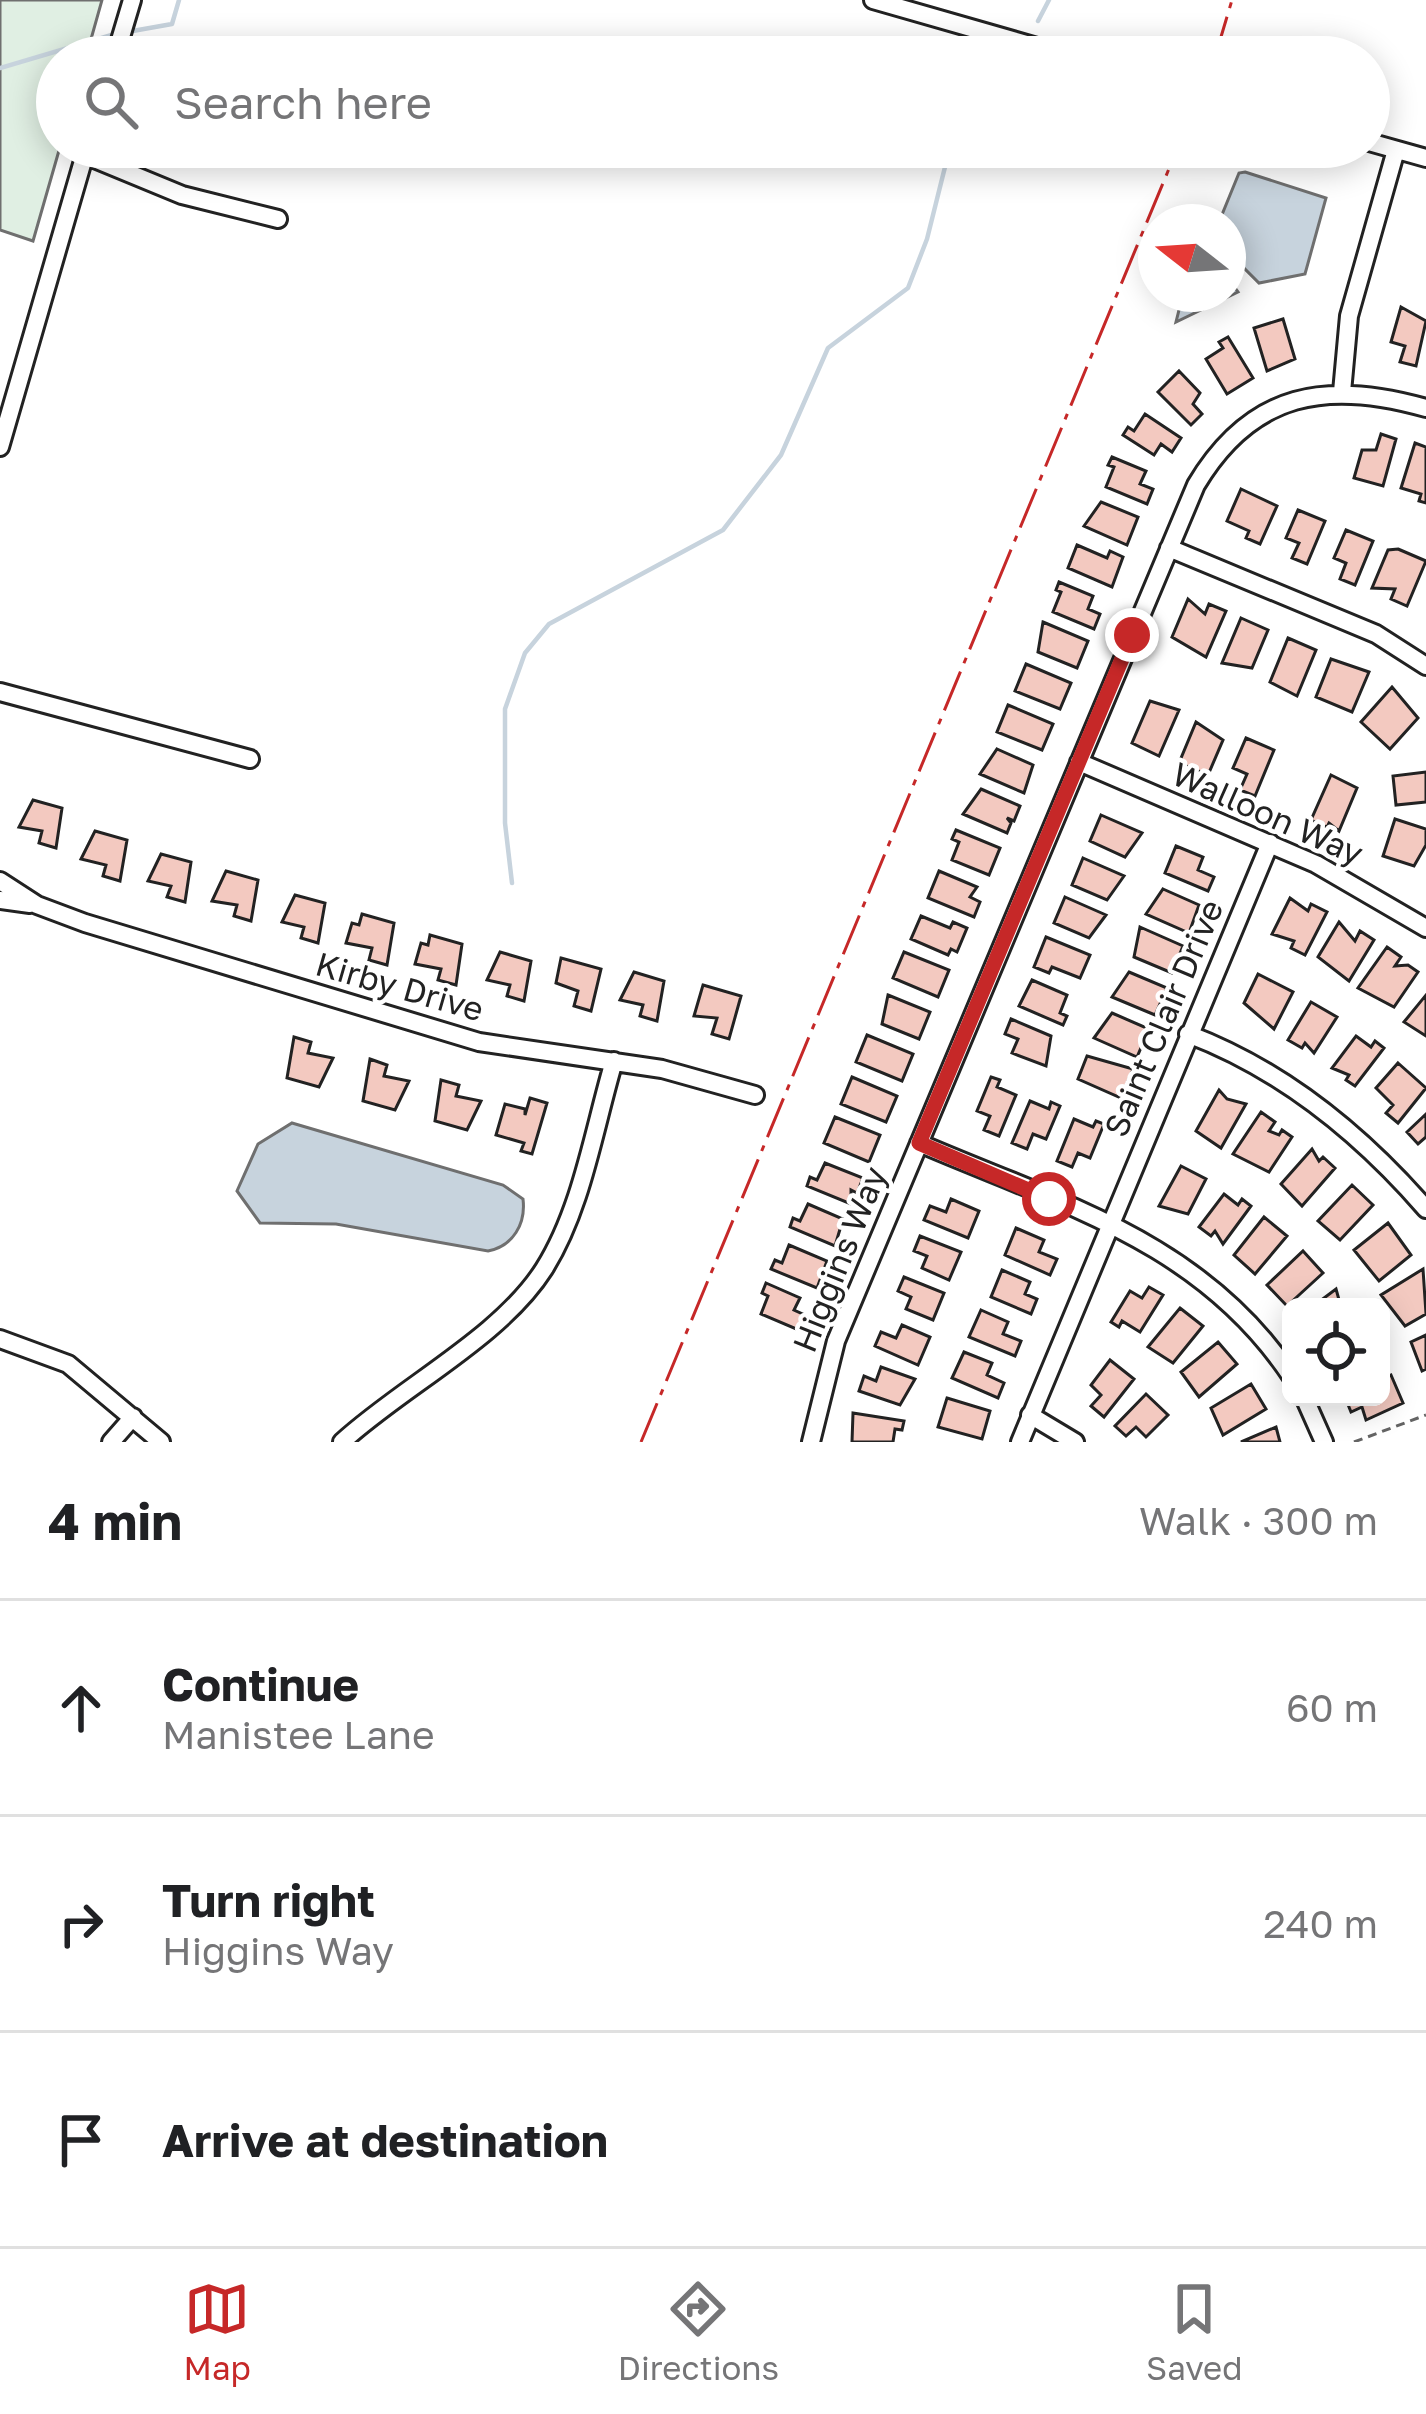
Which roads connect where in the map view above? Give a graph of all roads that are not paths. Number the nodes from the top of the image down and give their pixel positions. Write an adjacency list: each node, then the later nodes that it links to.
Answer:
1 (132, 0): 3 (street)
2 (873, 0): 4 (street)
3 (121, 36)
4 (999, 36)
5 (1390, 148): 6 (street)
6 (1396, 150): 7 (street); 11 (street)
7 (1426, 158)
8 (81, 168): 13 (street)
9 (123, 168): 10 (street)
10 (278, 219)
11 (1342, 392): 12 (street, Higgins Way); 14 (street, Higgins Way)
12 (1426, 407)
13 (0, 447)
14 (1169, 548): 15 (street); 18 (street, Higgins Way)
15 (1426, 666)
16 (0, 692): 17 (street)
17 (250, 759)
18 (1079, 762): 19 (street, Walloon Way); 27 (street, Higgins Way)
19 (1270, 843): 23 (street, Walloon Way); 24 (street, Saint Clair Drive)
20 (0, 881): 22 (street, Kirby Drive)
21 (0, 900): 22 (street, Kirby Drive)
22 (37, 905): 25 (street, Kirby Drive)
23 (1425, 926)
24 (1188, 1034): 28 (street); 29 (street, Saint Clair Drive)
25 (614, 1061): 26 (street, Kirby Drive); 37 (street)
26 (755, 1095)
27 (919, 1143): 29 (street); 38 (street, Higgins Way)
28 (1426, 1209)
29 (1109, 1225): 31 (street); 33 (street, Saint Clair Drive)
30 (0, 1339): 34 (street)
31 (1282, 1364)
32 (1308, 1406): 41 (street)
33 (1030, 1415): 39 (street, Saint Clair Drive); 40 (street)
34 (133, 1417): 35 (street); 36 (street)
35 (111, 1442)
36 (161, 1442)
37 (342, 1442)
38 (811, 1442)
39 (1020, 1442)
40 (1075, 1442)
41 (1324, 1442)

